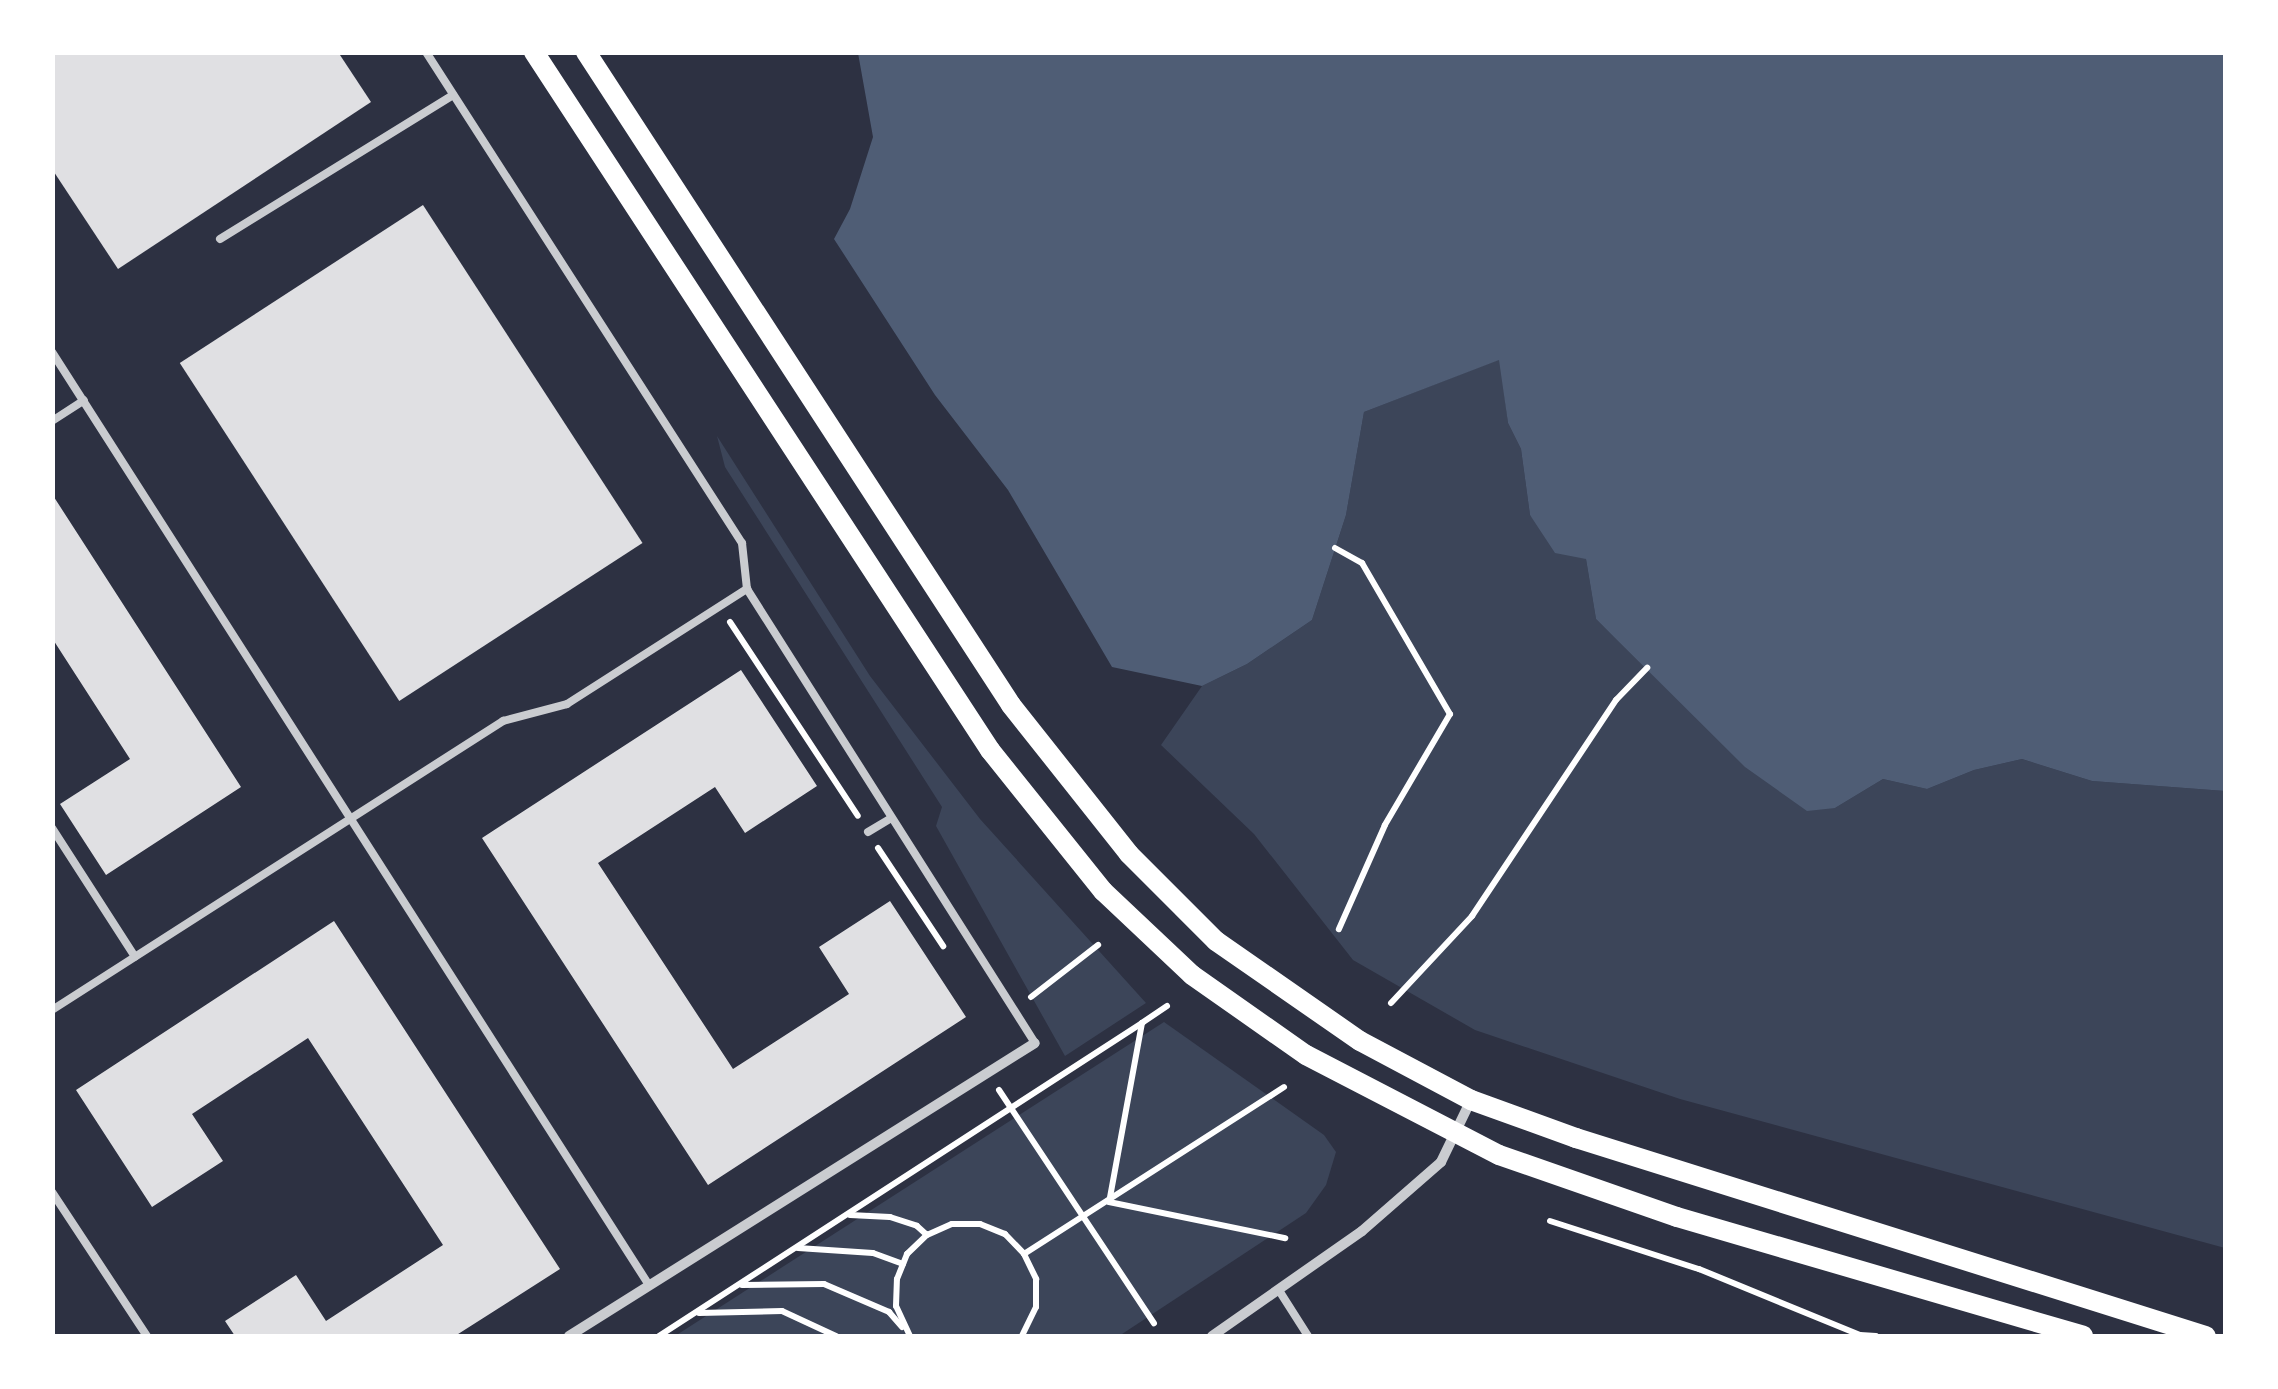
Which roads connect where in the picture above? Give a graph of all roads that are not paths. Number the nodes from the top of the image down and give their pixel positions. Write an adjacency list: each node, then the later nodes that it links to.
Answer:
1 (426, 52): 4 (lane)
2 (534, 52): 18 (main road)
3 (586, 52): 17 (main road)
4 (453, 95): 5 (lane); 9 (lane)
5 (220, 239)
6 (52, 352): 7 (lane)
7 (84, 400): 8 (lane); 10 (lane)
8 (52, 421)
9 (746, 589): 10 (lane); 11 (lane)
10 (350, 818): 14 (lane); 20 (lane)
11 (891, 818): 13 (lane); 16 (lane)
12 (52, 828): 14 (lane)
13 (868, 832)
14 (135, 957): 15 (lane)
15 (52, 1010)
16 (1035, 1043): 20 (street)
17 (1471, 1100): 18 (street); 27 (main road)
18 (1454, 1135): 21 (street); 26 (main road)
19 (52, 1192): 22 (lane)
20 (649, 1285): 23 (street)
21 (1280, 1292): 24 (street); 25 (lane)
22 (147, 1336)
23 (569, 1336)
24 (1212, 1336)
25 (1308, 1336)
26 (2083, 1336)
27 (2206, 1336)

